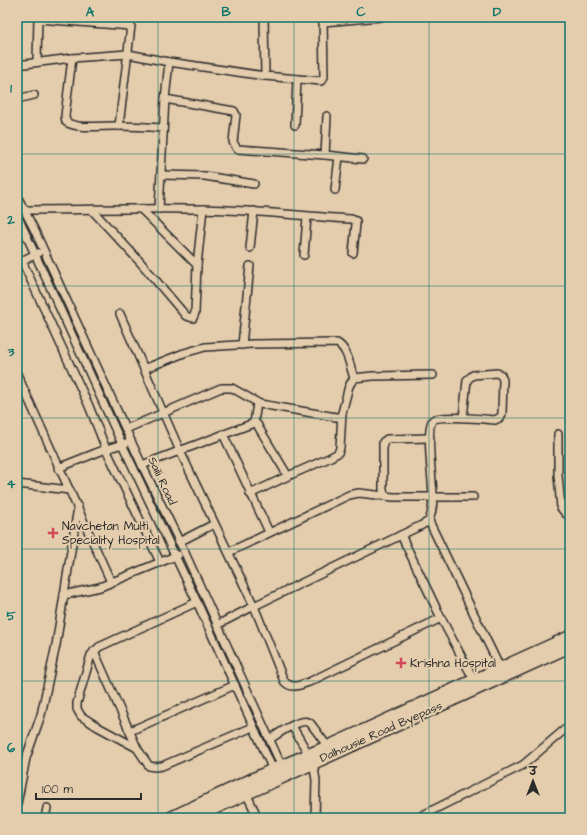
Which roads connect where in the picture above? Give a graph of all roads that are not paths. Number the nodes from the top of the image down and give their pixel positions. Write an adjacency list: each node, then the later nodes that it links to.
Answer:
1 (264, 17): 10 (street)
2 (380, 17): 4 (street)
3 (38, 18): 5 (street); 7 (street)
4 (323, 20): 11 (street)
5 (128, 54): 6 (street); 8 (street); 17 (street)
6 (72, 58): 7 (street); 17 (street)
7 (37, 62): 9 (street)
8 (169, 62): 10 (street); 13 (street)
9 (17, 65)
10 (265, 76): 11 (street)
11 (297, 79): 16 (street)
12 (34, 94): 14 (street)
13 (165, 99): 18 (street); 19 (street)
14 (17, 100)
15 (327, 116): 19 (street)
16 (295, 125)
17 (119, 126): 18 (street)
18 (163, 128): 22 (street)
19 (325, 155): 20 (street)
20 (339, 157): 21 (street); 24 (street)
21 (363, 159)
22 (161, 175): 23 (street); 27 (street)
23 (254, 184)
24 (335, 190)
25 (17, 196): 29 (street, Saili Road)
26 (141, 209): 27 (street); 30 (street); 40 (street)
27 (159, 209): 28 (street)
28 (203, 209): 31 (street); 40 (street)
29 (24, 210): 30 (street); 35 (street, Saili Road)
30 (92, 210): 40 (street)
31 (254, 211): 33 (street); 34 (street)
32 (17, 215): 37 (street)
33 (307, 217): 36 (street); 38 (street)
34 (250, 248)
35 (44, 250): 37 (street); 53 (street, Saili Road)
36 (353, 253)
37 (35, 254): 39 (street); 58 (street)
38 (304, 255)
39 (20, 262): 59 (street)
40 (197, 265)
41 (250, 266): 43 (street)
42 (120, 314): 44 (street)
43 (242, 345): 44 (street); 47 (street)
44 (144, 369): 49 (street)
45 (17, 374): 62 (street)
46 (433, 375): 47 (street)
47 (354, 378): 50 (street)
48 (257, 403): 49 (street); 50 (street); 52 (street)
49 (163, 412): 53 (street); 60 (street)
50 (342, 413): 63 (street)
51 (463, 418): 51 (street); 56 (street)
52 (254, 423): 54 (street); 63 (street)
53 (126, 429): 57 (street, Saili Road)
54 (223, 434): 60 (street); 66 (street)
55 (558, 434): 71 (street)
56 (430, 438): 67 (street); 68 (street)
57 (132, 440): 58 (street); 61 (street, Saili Road)
58 (122, 444): 59 (street); 79 (street)
59 (106, 449): 62 (street); 80 (street)
60 (180, 450): 61 (street); 73 (street)
61 (142, 465): 76 (street, Saili Road)
62 (58, 468): 65 (street)
63 (288, 476): 66 (street)
64 (17, 484): 65 (street)
65 (70, 490): 70 (street)
66 (250, 494): 74 (street)
67 (385, 496): 68 (street); 74 (street)
68 (433, 496): 69 (street); 72 (street)
69 (473, 497)
70 (78, 507): 81 (street); 82 (street)
71 (570, 515)
72 (429, 521): 75 (street); 89 (street)
73 (214, 524): 76 (street); 77 (street)
74 (269, 532): 77 (street)
75 (401, 535): 84 (street); 85 (street)
76 (179, 542): 78 (street, Saili Road)
77 (228, 552): 84 (street)
78 (185, 553): 79 (street); 86 (street, Saili Road)
79 (174, 556): 80 (street); 83 (street)
80 (160, 562): 81 (street)
81 (111, 582): 82 (street)
82 (64, 595): 102 (street)
83 (197, 602): 88 (street); 91 (street)
84 (254, 606): 85 (street); 86 (street)
85 (441, 618): 90 (street)
86 (217, 625): 96 (street, Saili Road)
87 (569, 646): 89 (highway); 99 (highway, Dalhousie Road Byepass)
88 (94, 651): 95 (street); 98 (street)
89 (500, 668): 90 (highway)
90 (474, 680): 97 (highway)
91 (235, 685): 94 (street); 95 (street)
92 (570, 725): 109 (street)
93 (292, 726): 96 (street); 97 (street); 99 (street)
94 (253, 727): 98 (street); 100 (street)
95 (130, 732): 98 (street)
96 (270, 739): 100 (street, Saili Road)
97 (328, 747): 99 (highway)
98 (137, 748)
99 (311, 759): 100 (highway, Dalhousie Road Byepass); 108 (street)
100 (279, 772): 101 (highway, Dalhousie Road Byepass); 105 (highway)
101 (246, 793): 106 (highway, Dalhousie Road Byepass); 107 (street)
102 (17, 804)
103 (47, 808): 104 (street)
104 (45, 818)
105 (171, 818)
106 (192, 818)
107 (258, 818)
108 (315, 818)
109 (417, 818)

